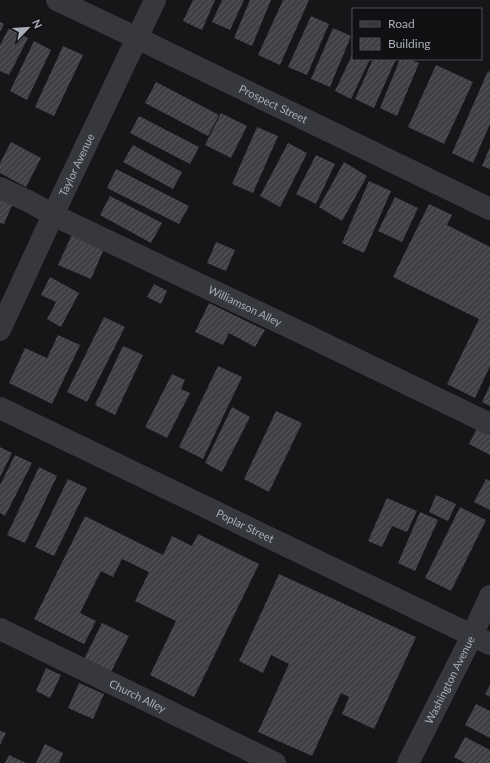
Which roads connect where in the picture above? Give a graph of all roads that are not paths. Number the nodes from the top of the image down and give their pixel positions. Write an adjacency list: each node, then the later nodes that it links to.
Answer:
1 (57, 0): 3 (street, Prospect Street)
2 (155, 0): 3 (street, Taylor Avenue)
3 (137, 38): 5 (street, Prospect Street); 6 (street, Taylor Avenue)
4 (0, 188): 6 (street, Williamson Alley)
5 (490, 209)
6 (53, 215): 7 (street, Taylor Avenue); 9 (street, Williamson Alley)
7 (0, 330)
8 (0, 408): 12 (street, Poplar Street)
9 (490, 424)
10 (490, 596): 12 (street, Washington Avenue)
11 (0, 629): 13 (street, Church Alley)
12 (481, 640): 14 (street, Washington Avenue)
13 (275, 763)
14 (408, 763)

